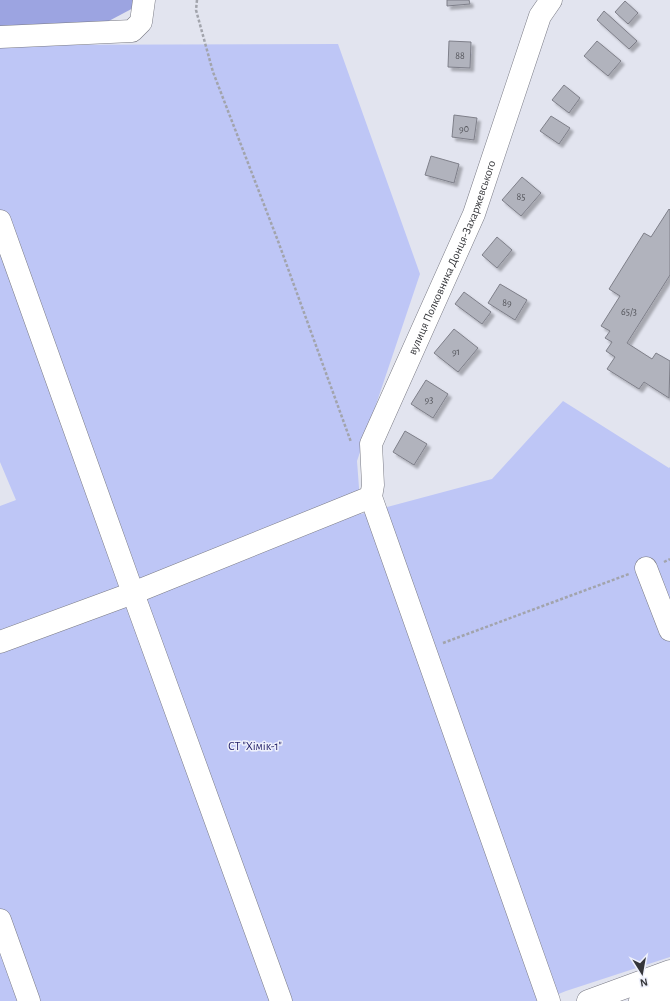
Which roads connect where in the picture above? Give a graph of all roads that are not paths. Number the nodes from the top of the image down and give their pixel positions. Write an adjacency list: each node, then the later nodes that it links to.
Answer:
1 (144, 0): 3 (street)
2 (543, 5): 5 (street, вулиця Полковника Донця-Захаржевського)
3 (0, 37)
4 (0, 221): 7 (street)
5 (372, 497): 7 (street); 15 (street)
6 (646, 568): 8 (street)
7 (133, 593): 9 (street); 14 (street)
8 (670, 630)
9 (0, 642)
10 (0, 920): 13 (street)
11 (670, 971): 16 (street)
12 (670, 990): 17 (street)
13 (29, 1001)
14 (281, 1001)
15 (549, 1001)
16 (588, 1001)
17 (640, 1001)

